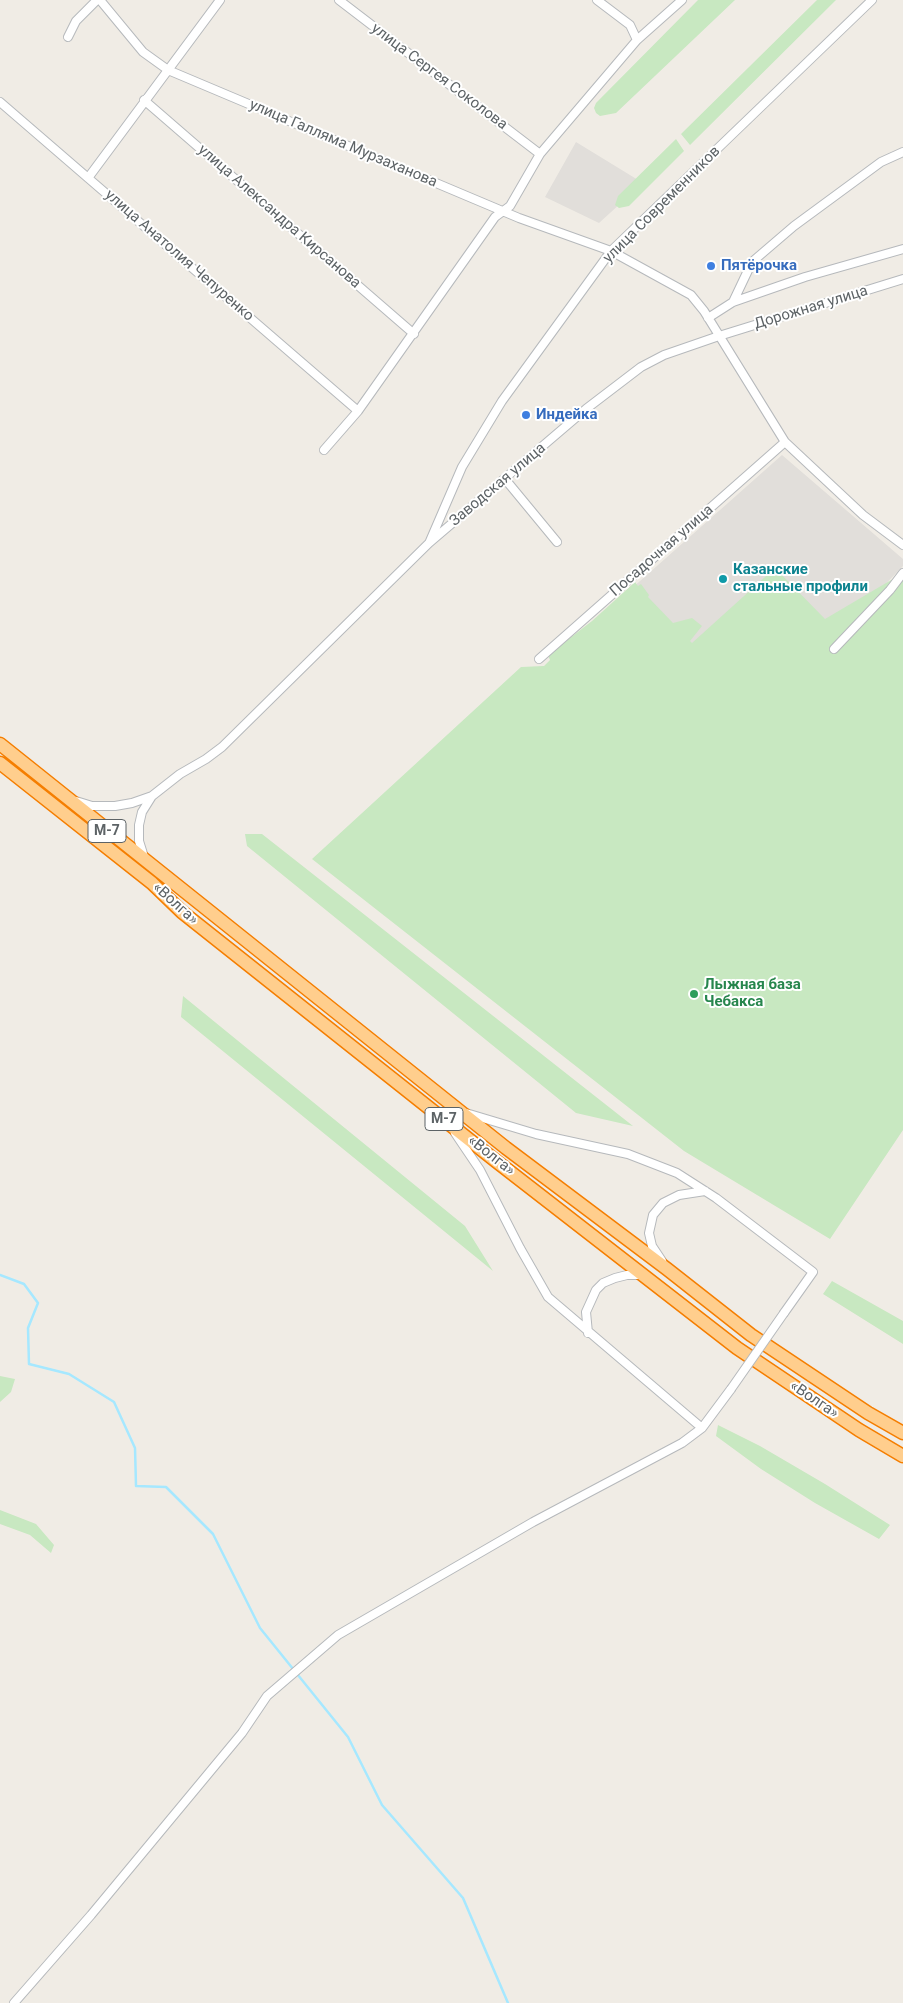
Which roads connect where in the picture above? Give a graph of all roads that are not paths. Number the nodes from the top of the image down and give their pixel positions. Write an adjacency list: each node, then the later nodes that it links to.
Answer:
1 (98, 0): 7 (street); 9 (street, улица Галляма Мурзаханова)
2 (220, 0): 9 (street)
3 (338, 0): 13 (street, улица Сергея Соколова)
4 (597, 0): 8 (street)
5 (682, 0): 8 (street)
6 (872, 0): 17 (street, улица Современников)
7 (68, 37)
8 (637, 40): 13 (street)
9 (168, 70): 10 (street); 15 (street, улица Галляма Мурзаханова)
10 (144, 100): 14 (street); 21 (street, улица Александра Кирсанова)
11 (0, 102): 14 (street, улица Анатолия Чепуренко)
12 (903, 152): 19 (street)
13 (540, 154): 15 (street)
14 (88, 178): 23 (street, улица Анатолия Чепуренко)
15 (503, 212): 17 (street, улица Галляма Мурзаханова); 21 (street)
16 (903, 249): 19 (street)
17 (611, 251): 20 (street, улица Галляма Мурзаханова); 28 (street, улица Современников)
18 (903, 279): 22 (street, Дорожная улица)
19 (733, 302): 20 (street)
20 (708, 318): 22 (street, улица Галляма Мурзаханова)
21 (414, 334): 23 (street)
22 (719, 336): 24 (street, улица Галляма Мурзаханова); 26 (street, Заводская улица)
23 (358, 411): 25 (street)
24 (785, 442): 29 (street, улица Галляма Мурзаханова); 32 (street, Посадочная улица)
25 (324, 450)
26 (505, 479): 27 (street); 28 (street, Заводская улица)
27 (557, 542)
28 (430, 543): 35 (street, Заводская улица)
29 (903, 545)
30 (903, 573): 31 (street)
31 (834, 649)
32 (539, 659)
33 (0, 744): 36 (highway, «Волга» / М-7)
34 (0, 763): 39 (highway, «Волга» / М-7)
35 (152, 796): 36 (street); 37 (street)
36 (72, 800): 37 (highway, «Волга» / М-7)
37 (145, 860): 38 (highway, «Волга» / М-7)
38 (458, 1111): 40 (street); 41 (highway, «Волга» / М-7)
39 (448, 1123): 42 (highway, «Волга» / М-7); 43 (street)
40 (705, 1191): 41 (street); 44 (street, bridge)
41 (667, 1269): 45 (highway, «Волга» / М-7)
42 (644, 1275): 43 (street); 46 (highway, «Волга» / М-7)
43 (588, 1333): 44 (street)
44 (702, 1428): 47 (street)
45 (903, 1433)
46 (903, 1456)
47 (14, 2003)

